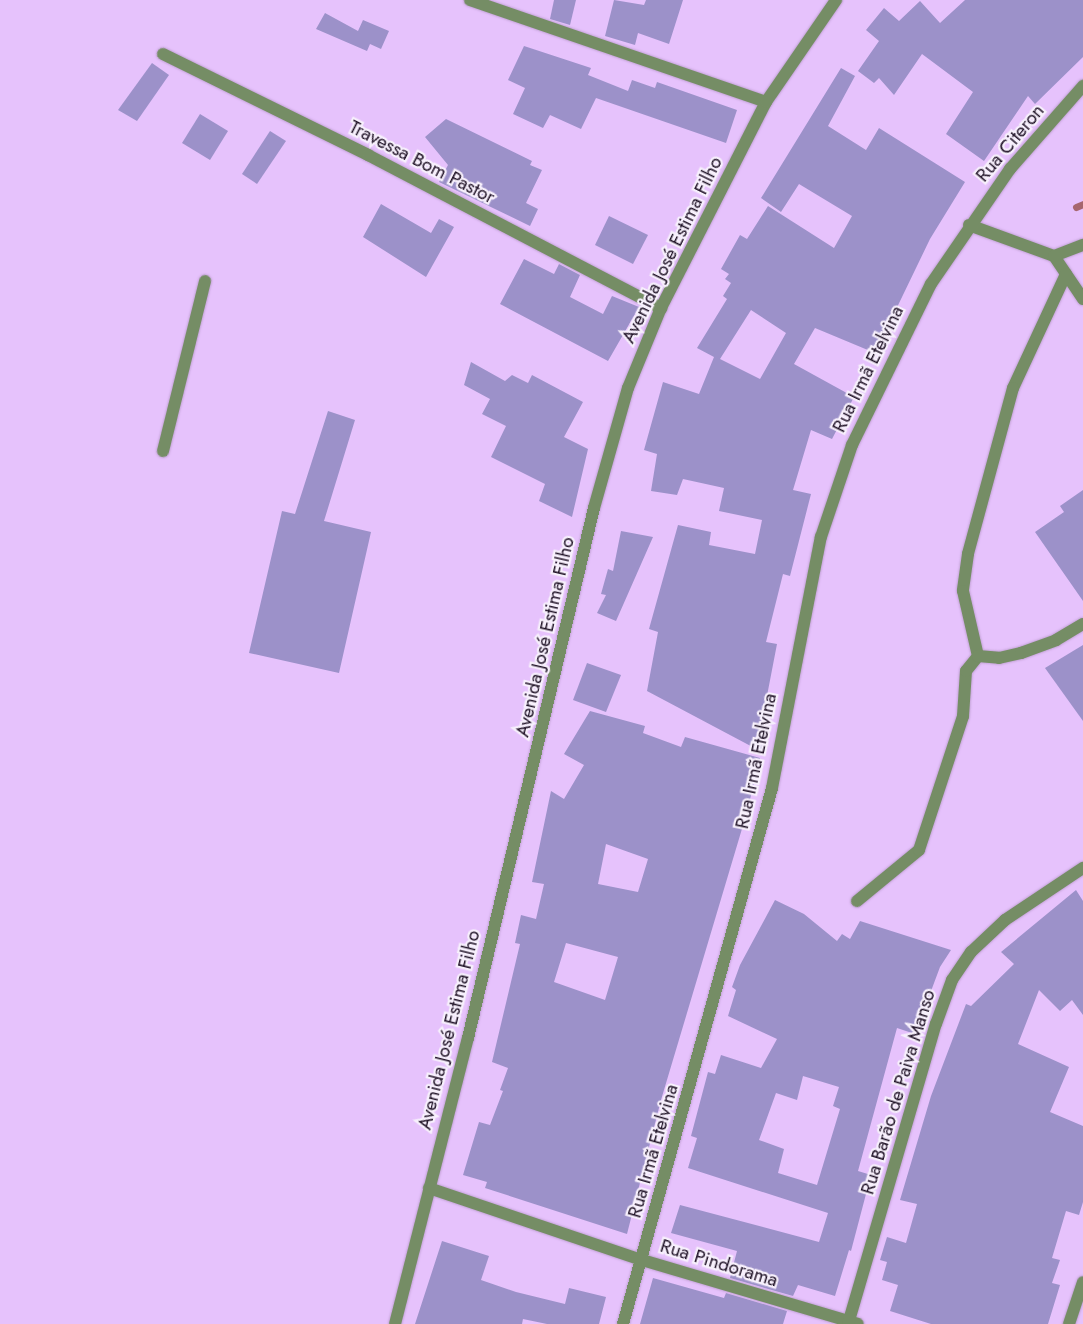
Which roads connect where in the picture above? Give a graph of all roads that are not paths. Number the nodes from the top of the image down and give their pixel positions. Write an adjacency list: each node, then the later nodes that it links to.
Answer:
1 (470, 0): 5 (street)
2 (836, 0): 5 (street, Avenida José Estima Filho)
3 (162, 54): 12 (street, Travessa Bom Pastor)
4 (1083, 86): 6 (street, Rua Citeron)
5 (766, 102): 12 (street, Avenida José Estima Filho)
6 (969, 225): 8 (street); 19 (street, Rua Irmã Etelvina)
7 (1083, 245): 8 (street)
8 (1054, 256): 9 (street)
9 (1066, 274): 11 (street); 15 (street)
10 (205, 281): 13 (street)
11 (1083, 299)
12 (661, 308): 18 (street, Avenida José Estima Filho)
13 (163, 451)
14 (1083, 624): 15 (street)
15 (978, 656): 17 (street)
16 (1083, 868): 21 (street, Rua Barão de Paiva Manso)
17 (857, 901)
18 (429, 1188): 19 (street, Rua Pindorama); 22 (street, Avenida José Estima Filho)
19 (642, 1260): 21 (street, Rua Pindorama); 23 (street, Rua Irmã Etelvina)
20 (1083, 1282): 24 (street)
21 (852, 1323)
22 (395, 1324)
23 (623, 1324)
24 (1069, 1324)

